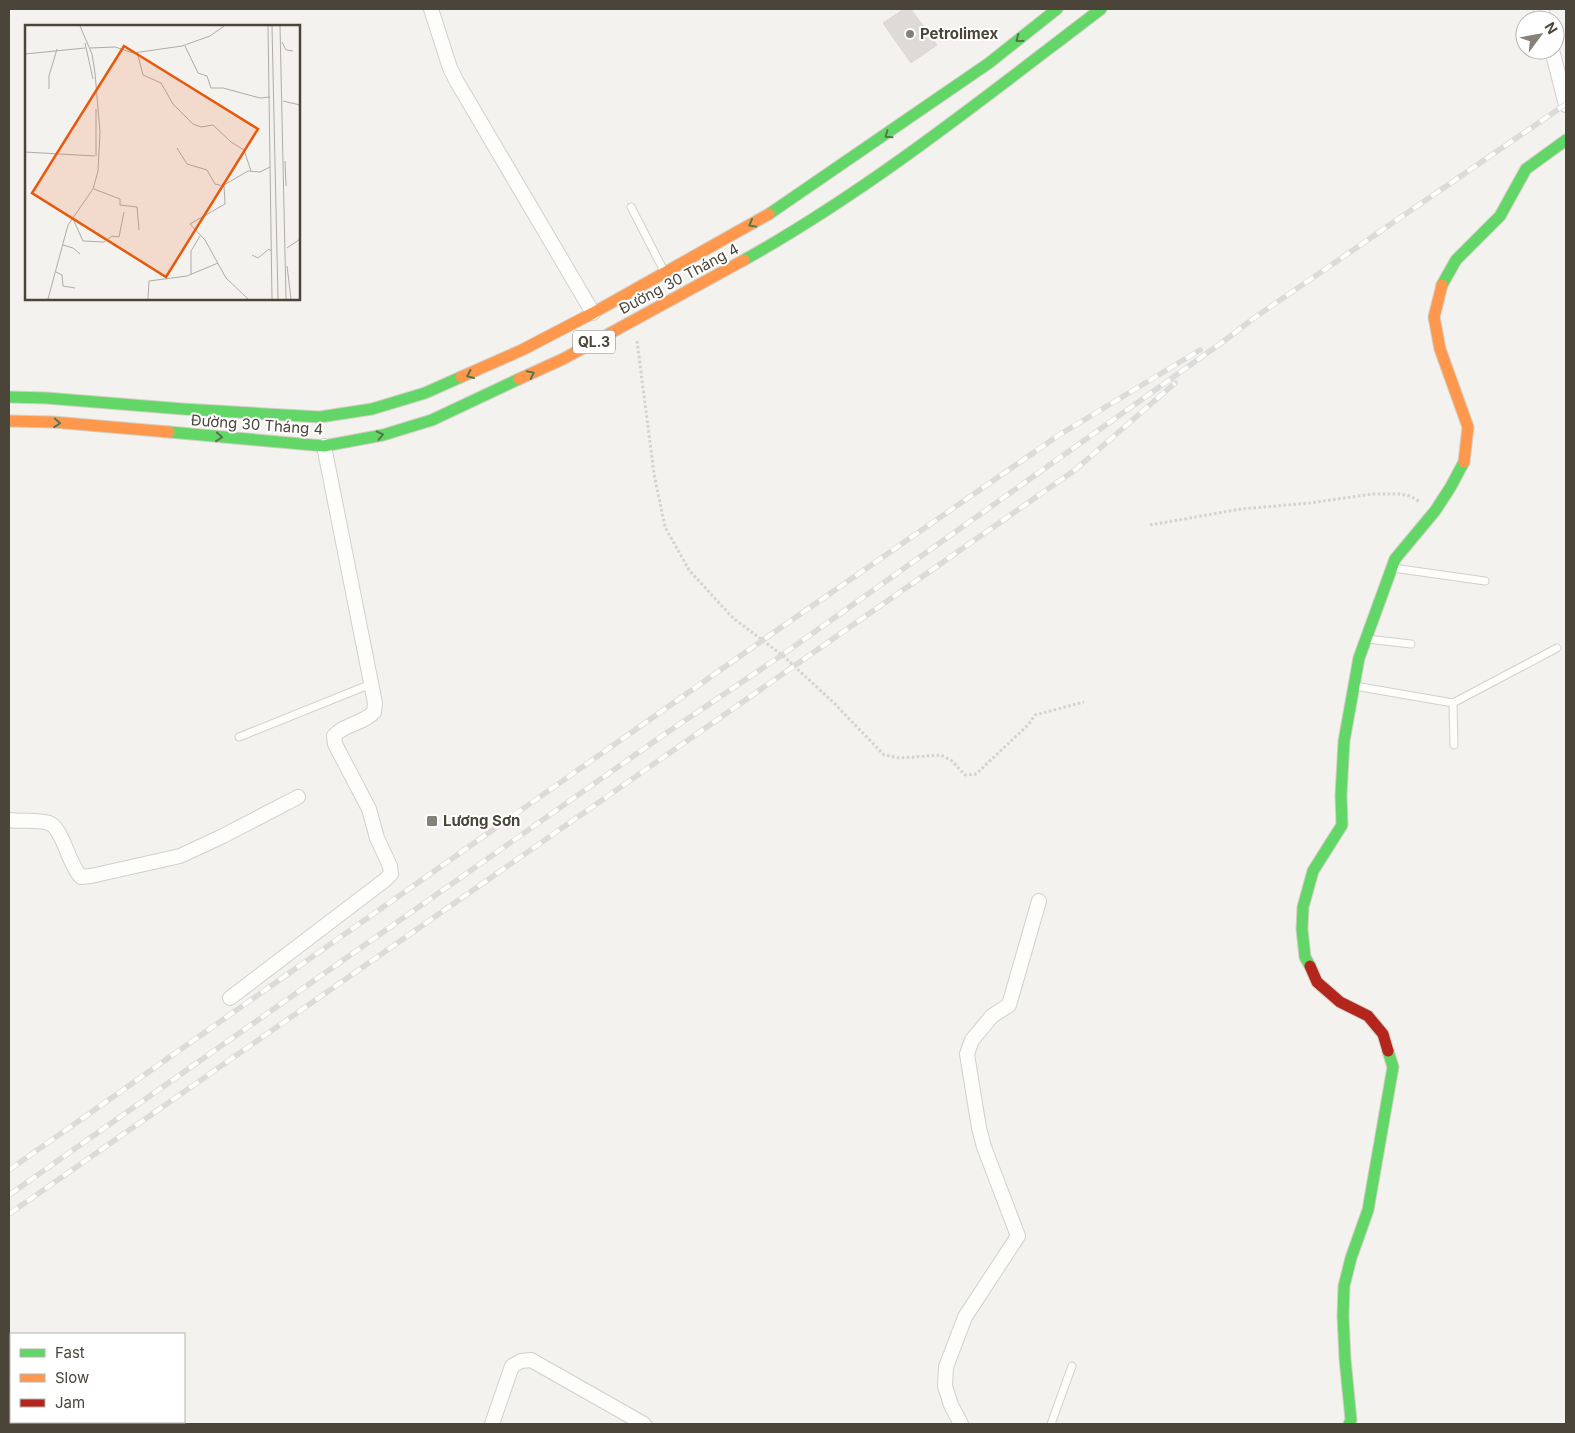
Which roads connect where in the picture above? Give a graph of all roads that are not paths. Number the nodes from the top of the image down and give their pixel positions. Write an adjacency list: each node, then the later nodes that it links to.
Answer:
1 (431, 9): 10 (street)
2 (1057, 9): 5 (main road, Đường 30 Tháng 4 / QL.3, one-way to 5)
3 (1101, 9): 5 (main road, Đường 30 Tháng 4 / QL.3)
4 (1555, 60): 6 (street)
5 (996, 73): 9 (main road, Đường 30 Tháng 4 / QL.3, one-way to 9); 13 (main road, Đường 30 Tháng 4 / QL.3, one-way to 5)
6 (1566, 105)
7 (1566, 140): 14 (main road)
8 (631, 207): 9 (lane)
9 (664, 272): 10 (main road, Đường 30 Tháng 4 / QL.3)
10 (593, 313): 13 (main road, Đường 30 Tháng 4 / QL.3, one-way to 13)
11 (9, 397): 13 (main road, Đường 30 Tháng 4 / QL.3)
12 (9, 421): 13 (main road, Đường 30 Tháng 4 / QL.3, one-way to 13)
13 (322, 432): 19 (street)
14 (1392, 568): 15 (lane); 16 (main road)
15 (1484, 581)
16 (1366, 639): 17 (lane); 20 (main road)
17 (1411, 644)
18 (1557, 648): 21 (lane)
19 (371, 684): 22 (lane); 27 (street)
20 (1354, 685): 21 (lane); 33 (main road)
21 (1454, 703): 23 (lane)
22 (239, 737)
23 (1454, 745)
24 (298, 797): 25 (street)
25 (9, 820)
26 (1039, 901): 31 (street)
27 (230, 998)
28 (1072, 1366): 32 (lane)
29 (492, 1424): 30 (street)
30 (644, 1424)
31 (961, 1424)
32 (1051, 1424)
33 (1349, 1424)

